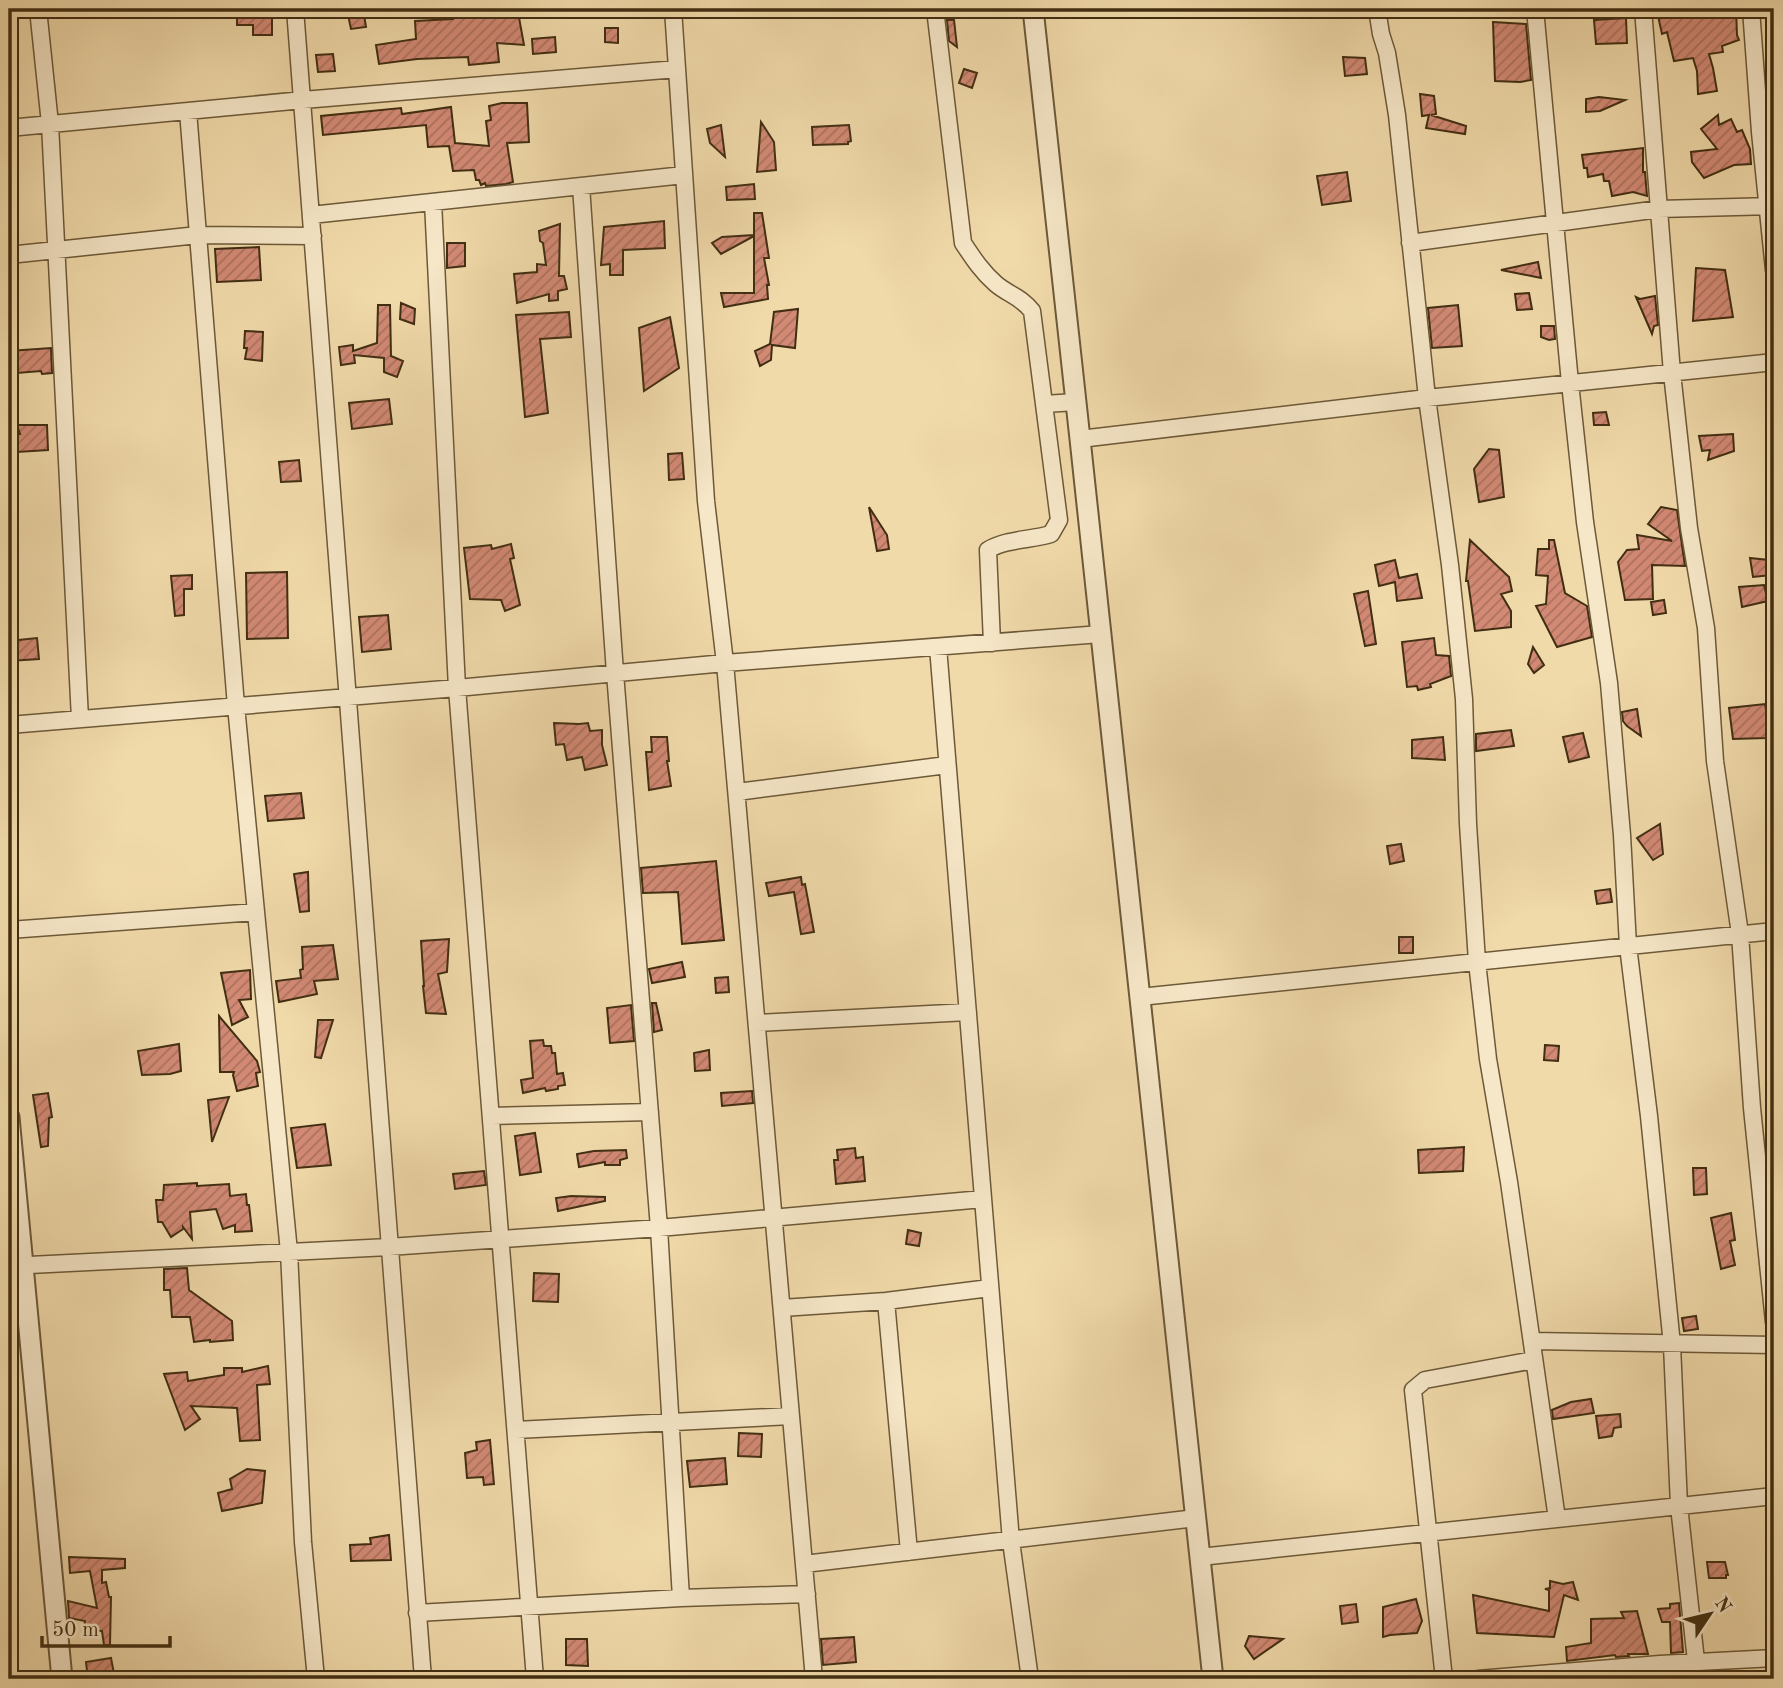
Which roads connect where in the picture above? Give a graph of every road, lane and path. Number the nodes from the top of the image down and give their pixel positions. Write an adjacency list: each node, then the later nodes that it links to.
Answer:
1 (38, 9): 13 (street)
2 (295, 9): 11 (street)
3 (673, 9): 10 (street)
4 (935, 9): 33 (street)
5 (1032, 9): 32 (street)
6 (1377, 9): 24 (street)
7 (1535, 9): 21 (street)
8 (1643, 9): 19 (street)
9 (1751, 9): 18 (street)
10 (677, 69): 11 (street); 15 (street)
11 (303, 100): 12 (street); 20 (street)
12 (188, 111): 13 (street); 22 (street)
13 (50, 124): 14 (street); 25 (street)
14 (9, 128)
15 (684, 175): 16 (street); 38 (street)
16 (581, 186): 17 (street); 39 (street)
17 (433, 202): 20 (street); 40 (street)
18 (1771, 206): 19 (street); 27 (street)
19 (1659, 209): 21 (street); 29 (street)
20 (311, 215): 23 (street)
21 (1556, 224): 24 (street); 30 (street)
22 (198, 235): 23 (street); 25 (street); 42 (street)
23 (313, 236): 41 (street)
24 (1410, 243): 31 (street)
25 (56, 250): 26 (street); 43 (street)
26 (9, 255)
27 (1774, 270)
28 (1774, 362): 29 (street)
29 (1672, 373): 30 (street); 50 (street)
30 (1570, 383): 31 (street); 51 (street)
31 (1427, 398): 34 (street); 52 (street)
32 (1076, 402): 33 (street); 34 (street)
33 (1044, 404): 36 (street)
34 (1080, 439): 35 (street)
35 (1101, 634): 36 (street); 53 (street)
36 (992, 643): 37 (street)
37 (938, 647): 38 (street); 45 (street)
38 (725, 663): 39 (street); 46 (street)
39 (615, 673): 40 (street); 56 (street)
40 (457, 688): 41 (street); 57 (street)
41 (347, 697): 42 (street); 63 (street)
42 (236, 706): 43 (street); 47 (street)
43 (79, 719): 44 (street)
44 (9, 725)
45 (947, 765): 46 (street); 54 (street)
46 (737, 792): 55 (street)
47 (256, 912): 48 (street); 64 (street)
48 (9, 930)
49 (1774, 931): 50 (street)
50 (1740, 934): 51 (street); 69 (street)
51 (1628, 946): 52 (street); 71 (street)
52 (1477, 962): 53 (street); 70 (street)
53 (1140, 997): 79 (street)
54 (968, 1012): 55 (street); 59 (street)
55 (757, 1023): 60 (street)
56 (650, 1112): 57 (street); 61 (street)
57 (491, 1116): 62 (street)
58 (9, 1118): 65 (street)
59 (983, 1199): 60 (street); 66 (street)
60 (774, 1216): 61 (street); 68 (street)
61 (659, 1228): 62 (street); 75 (street)
62 (501, 1239): 63 (street); 76 (street)
63 (388, 1247): 64 (street); 89 (street)
64 (289, 1252): 65 (street); 93 (street)
65 (16, 1266): 92 (street)
66 (990, 1288): 67 (street); 82 (street)
67 (886, 1301): 68 (street); 83 (street)
68 (782, 1308): 74 (street)
69 (1774, 1322)
70 (1532, 1341): 71 (street); 73 (street)
71 (1672, 1345): 72 (street); 78 (street)
72 (1774, 1345)
73 (1534, 1360): 80 (street); 81 (street)
74 (791, 1416): 75 (street); 85 (street)
75 (671, 1422): 76 (street); 87 (street)
76 (516, 1430): 88 (street)
77 (1774, 1496): 78 (street)
78 (1679, 1506): 80 (street); 91 (street)
79 (1196, 1518): 82 (street); 84 (street)
80 (1557, 1519): 81 (street)
81 (1429, 1533): 84 (street); 99 (street)
82 (1011, 1541): 83 (street); 97 (street)
83 (909, 1552): 85 (street)
84 (1200, 1557): 98 (street)
85 (804, 1564): 86 (street)
86 (807, 1594): 87 (street); 96 (street)
87 (681, 1598): 88 (street)
88 (530, 1607): 89 (street); 95 (street)
89 (417, 1613): 94 (street)
90 (1774, 1658): 91 (street)
91 (1695, 1662): 100 (street); 101 (street)
92 (62, 1679)
93 (316, 1679)
94 (423, 1679)
95 (535, 1679)
96 (814, 1679)
97 (1030, 1679)
98 (1213, 1679)
99 (1444, 1679)
100 (1478, 1679)
101 (1698, 1679)

